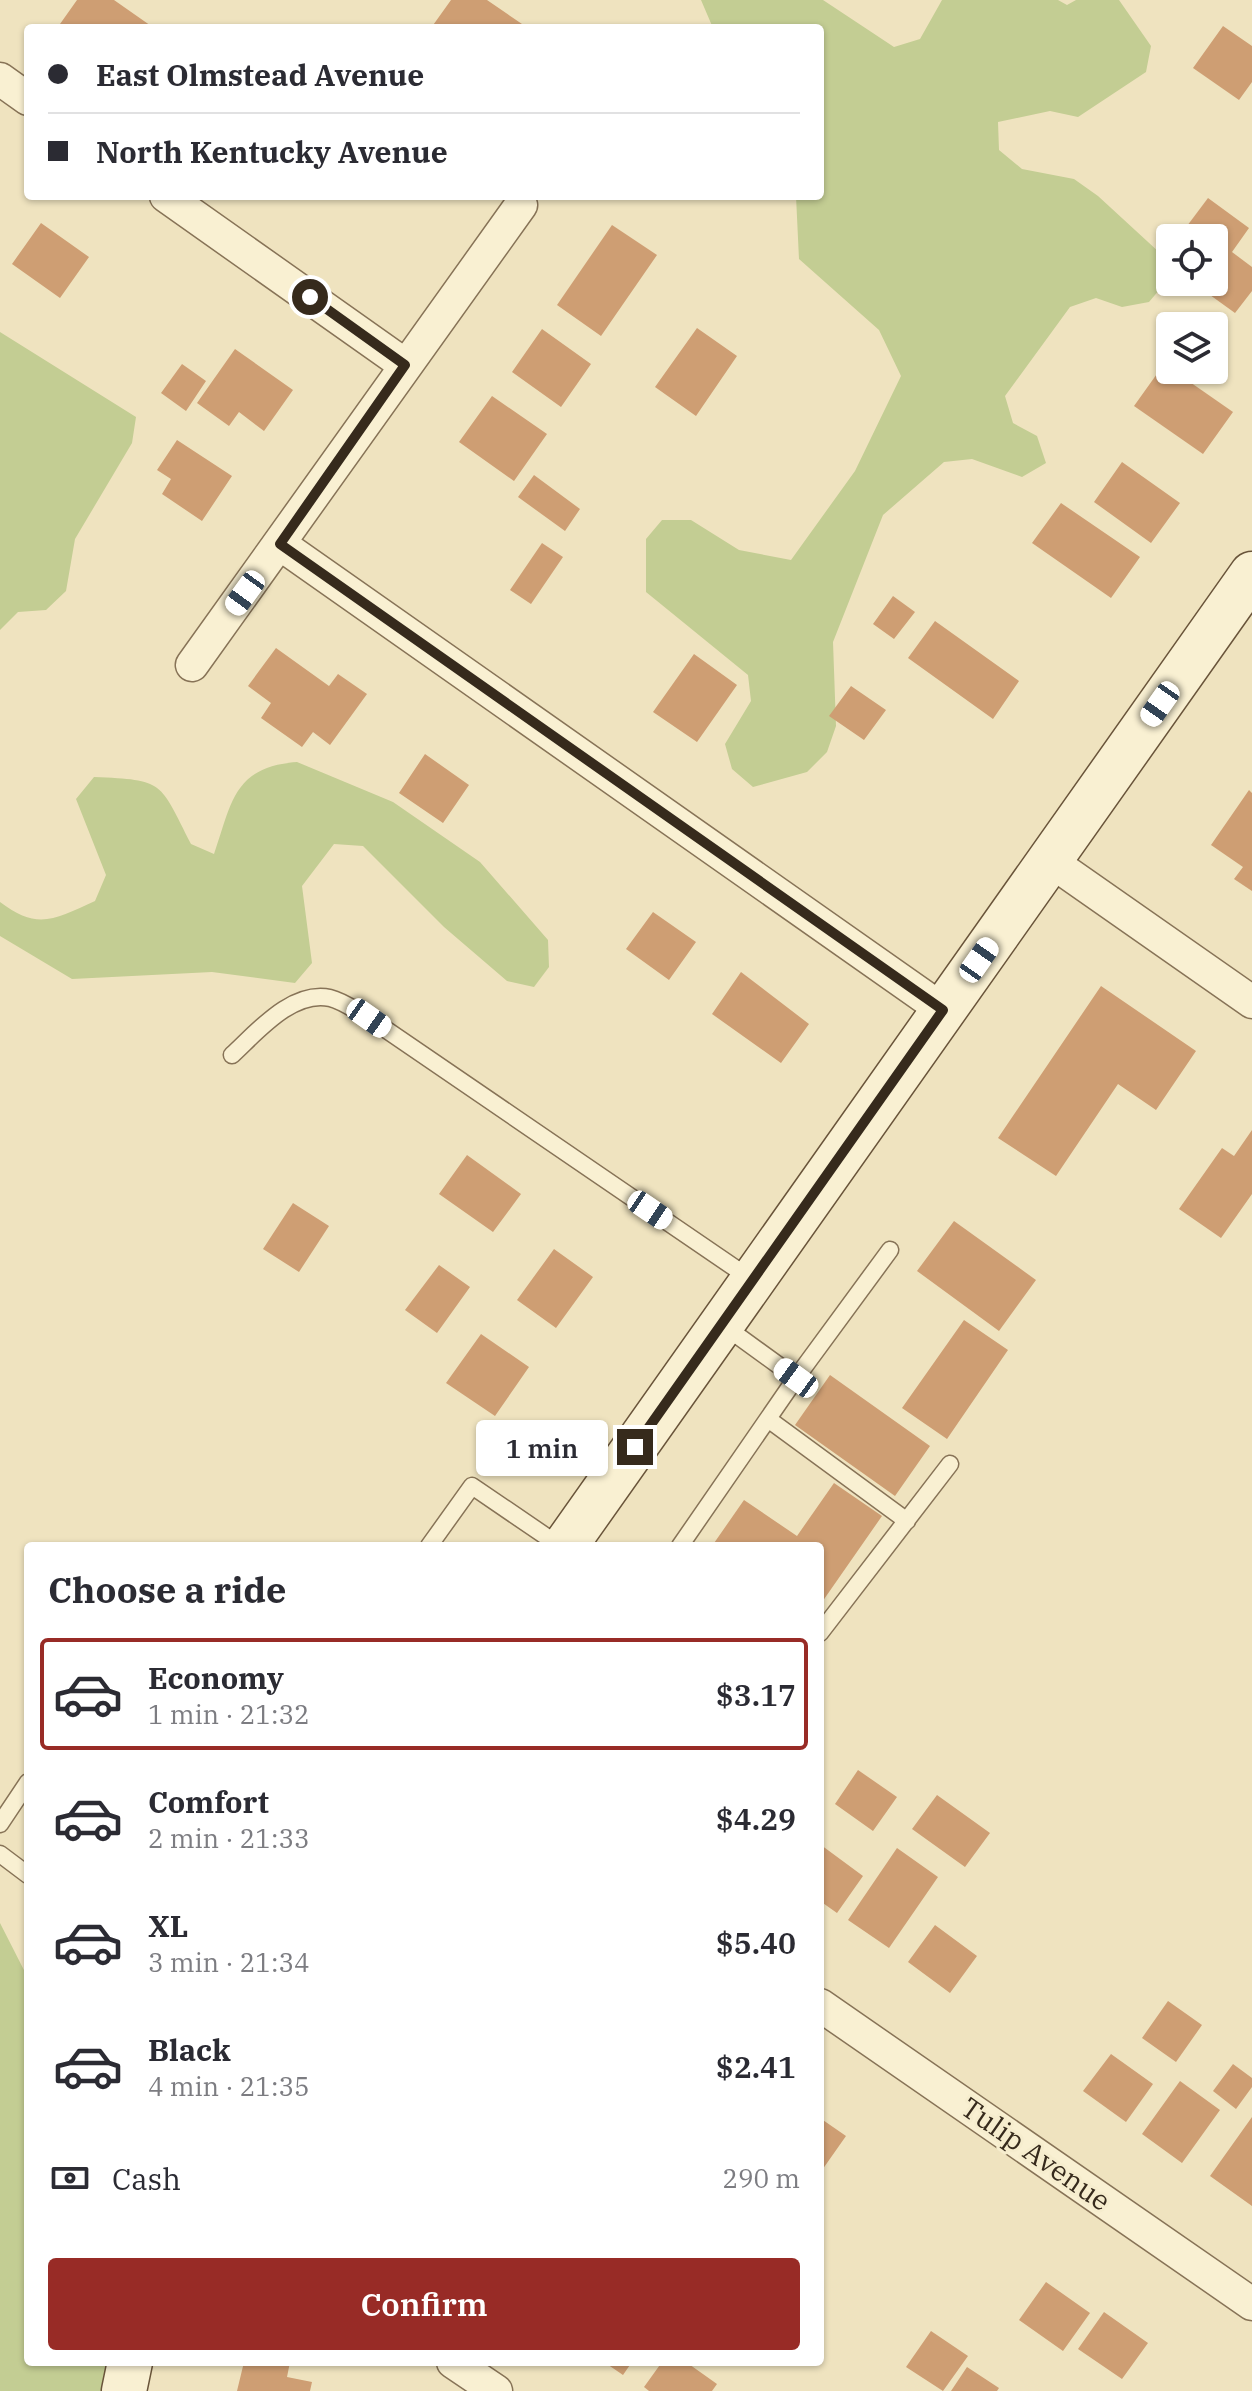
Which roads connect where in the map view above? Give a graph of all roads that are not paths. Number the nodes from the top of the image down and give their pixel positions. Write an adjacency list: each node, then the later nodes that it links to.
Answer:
1 (0, 79): 2 (street)
2 (24, 96)
3 (172, 200): 5 (street)
4 (521, 205): 5 (street)
5 (405, 365): 6 (street)
6 (280, 544): 8 (street); 11 (street)
7 (1252, 574): 9 (street)
8 (192, 665)
9 (1049, 860): 10 (street); 11 (street)
10 (1252, 1002)
11 (943, 1010): 14 (street)
12 (232, 1055): 14 (lane)
13 (890, 1250): 16 (lane)
14 (752, 1280): 15 (street)
15 (722, 1324): 16 (lane); 22 (street)
16 (796, 1378): 17 (lane)
17 (768, 1419): 19 (lane); 23 (lane)
18 (950, 1464): 19 (lane)
19 (907, 1521): 24 (lane)
20 (432, 1542): 21 (lane)
21 (556, 1542)
22 (565, 1542)
23 (683, 1542)
24 (824, 1628)
25 (24, 1788): 26 (lane)
26 (0, 1824)
27 (0, 1854): 28 (lane)
28 (24, 1872)
29 (824, 2008): 30 (street, Tulip Avenue)
30 (1252, 2304)
31 (129, 2366): 33 (street)
32 (459, 2366): 34 (street)
33 (124, 2391)
34 (496, 2391)

